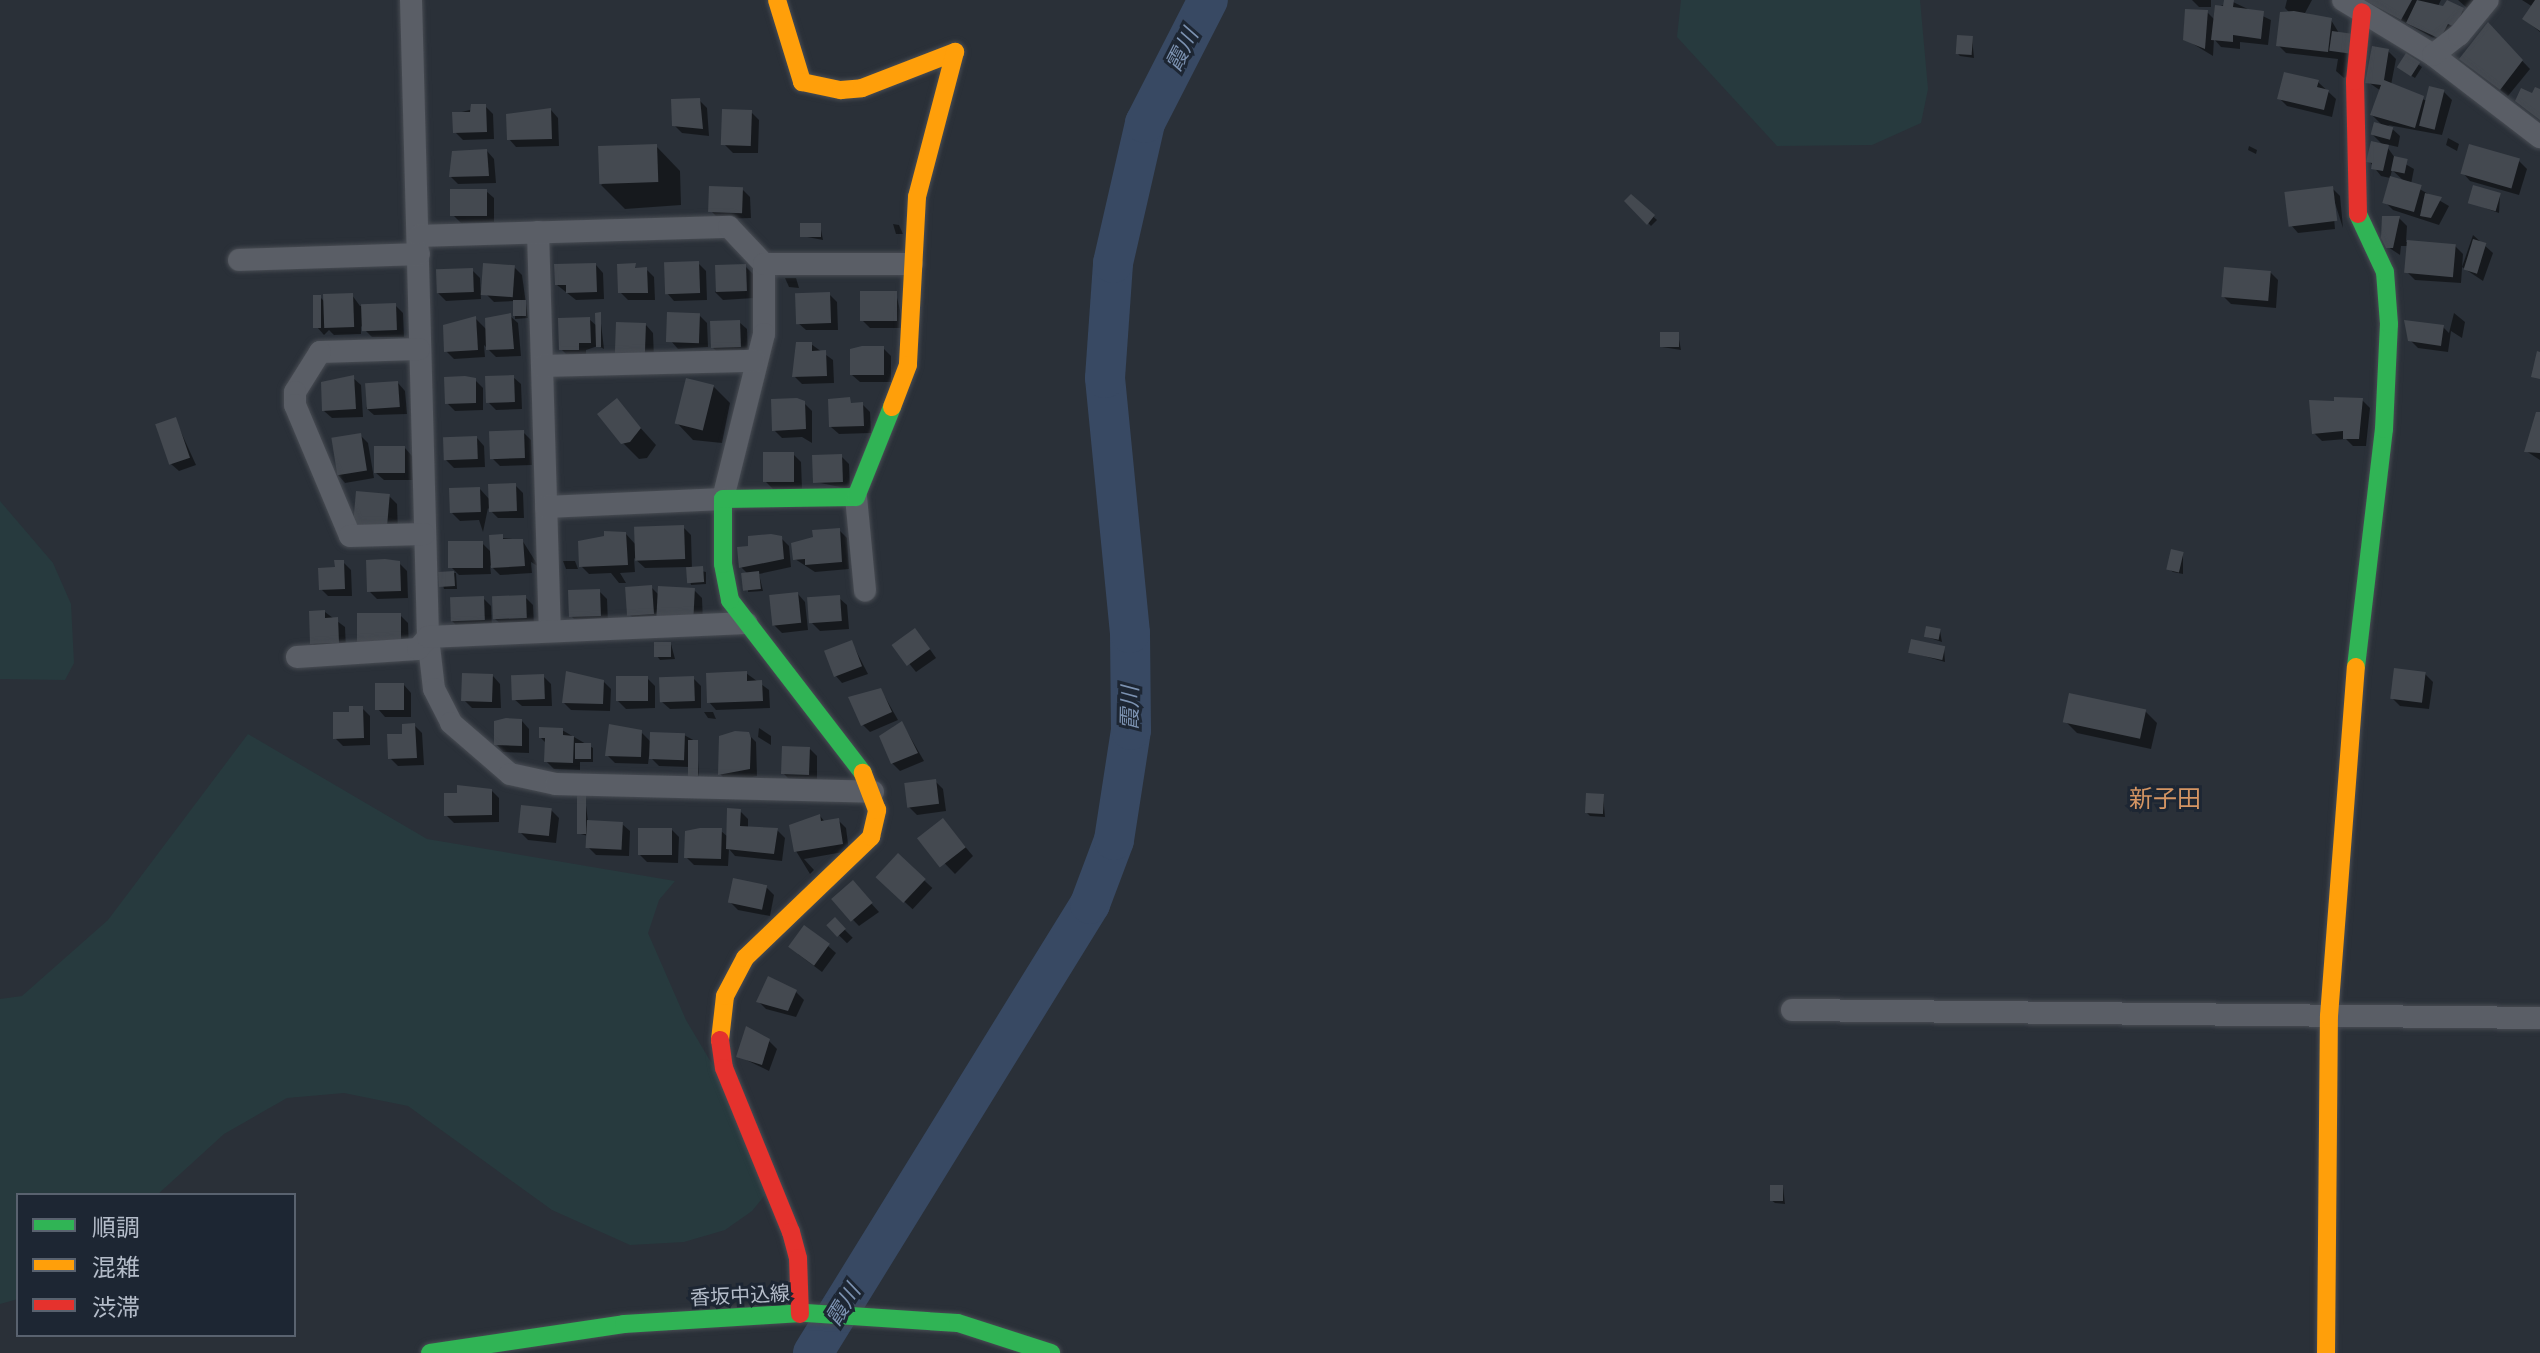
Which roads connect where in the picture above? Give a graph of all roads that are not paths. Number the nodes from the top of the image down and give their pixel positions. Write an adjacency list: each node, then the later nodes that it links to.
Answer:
1 (411, 0): 9 (street)
2 (777, 0): 12 (street)
3 (2343, 0): 5 (street)
4 (2488, 0): 6 (street)
5 (2362, 12): 6 (street); 27 (street)
6 (2433, 55): 7 (street)
7 (2540, 137)
8 (538, 232): 9 (street); 11 (street); 15 (street)
9 (419, 245): 10 (street); 13 (street)
10 (239, 260)
11 (764, 264): 12 (street); 14 (street)
12 (912, 264): 16 (street)
13 (419, 349): 19 (street); 19 (street)
14 (754, 361): 15 (street); 17 (street)
15 (542, 366): 18 (street)
16 (856, 497): 17 (street); 20 (street)
17 (723, 499): 18 (street); 21 (street)
18 (546, 507): 22 (street)
19 (424, 534): 23 (street)
20 (865, 591)
21 (747, 623): 22 (street); 25 (street)
22 (550, 631): 23 (street)
23 (428, 637): 24 (street); 25 (street)
24 (297, 657)
25 (873, 792): 29 (street)
26 (1792, 1010): 27 (street)
27 (2329, 1016): 28 (street); 32 (street)
28 (2540, 1018)
29 (807, 1314): 30 (street, 香坂中込線); 31 (street, 香坂中込線)
30 (430, 1353)
31 (1051, 1353)
32 (2326, 1353)

